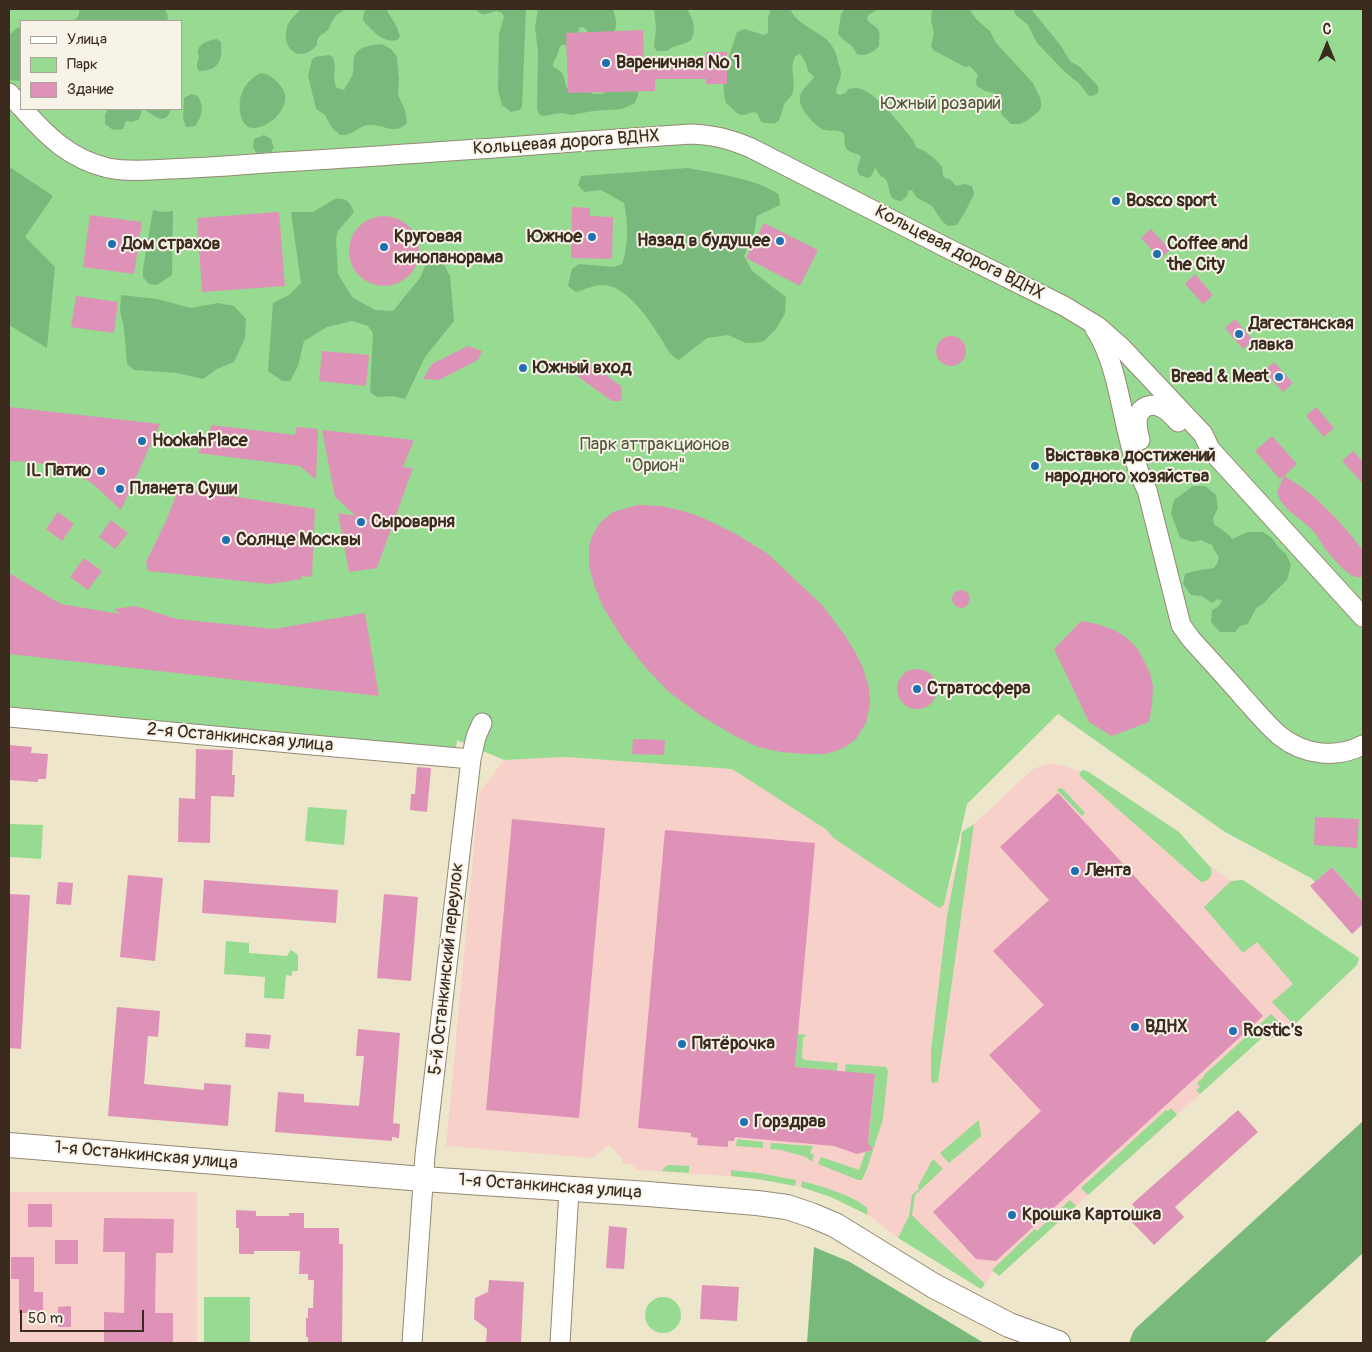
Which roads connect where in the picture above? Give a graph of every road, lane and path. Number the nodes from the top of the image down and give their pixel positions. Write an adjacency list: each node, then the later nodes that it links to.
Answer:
1 (9, 93): 2 (street, Кольцевая дорога ВДНХ)
2 (20, 106)
3 (24, 110): 4 (street, Кольцевая дорога ВДНХ)
4 (1088, 320): 5 (street, Кольцевая дорога ВДНХ); 6 (street, Кольцевая дорога ВДНХ)
5 (1210, 449): 6 (street); 7 (street, Кольцевая дорога ВДНХ)
6 (1147, 490): 10 (street, Кольцевая дорога ВДНХ)
7 (1363, 617)
8 (9, 717): 11 (street, 2-я Останкинская улица)
9 (482, 723): 11 (street, 5-й Останкинский переулок)
10 (1363, 745)
11 (471, 759): 13 (street, 5-й Останкинский переулок)
12 (9, 1145): 13 (street, 1-я Останкинская улица)
13 (423, 1179): 14 (street, 1-я Останкинская улица); 16 (street, 5-й Останкинский переулок)
14 (569, 1190): 15 (street, 1-я Останкинская улица); 17 (street)
15 (1009, 1325): 18 (street); 19 (street, 1-я Останкинская улица)
16 (412, 1343)
17 (560, 1343)
18 (1034, 1343)
19 (1058, 1343)

